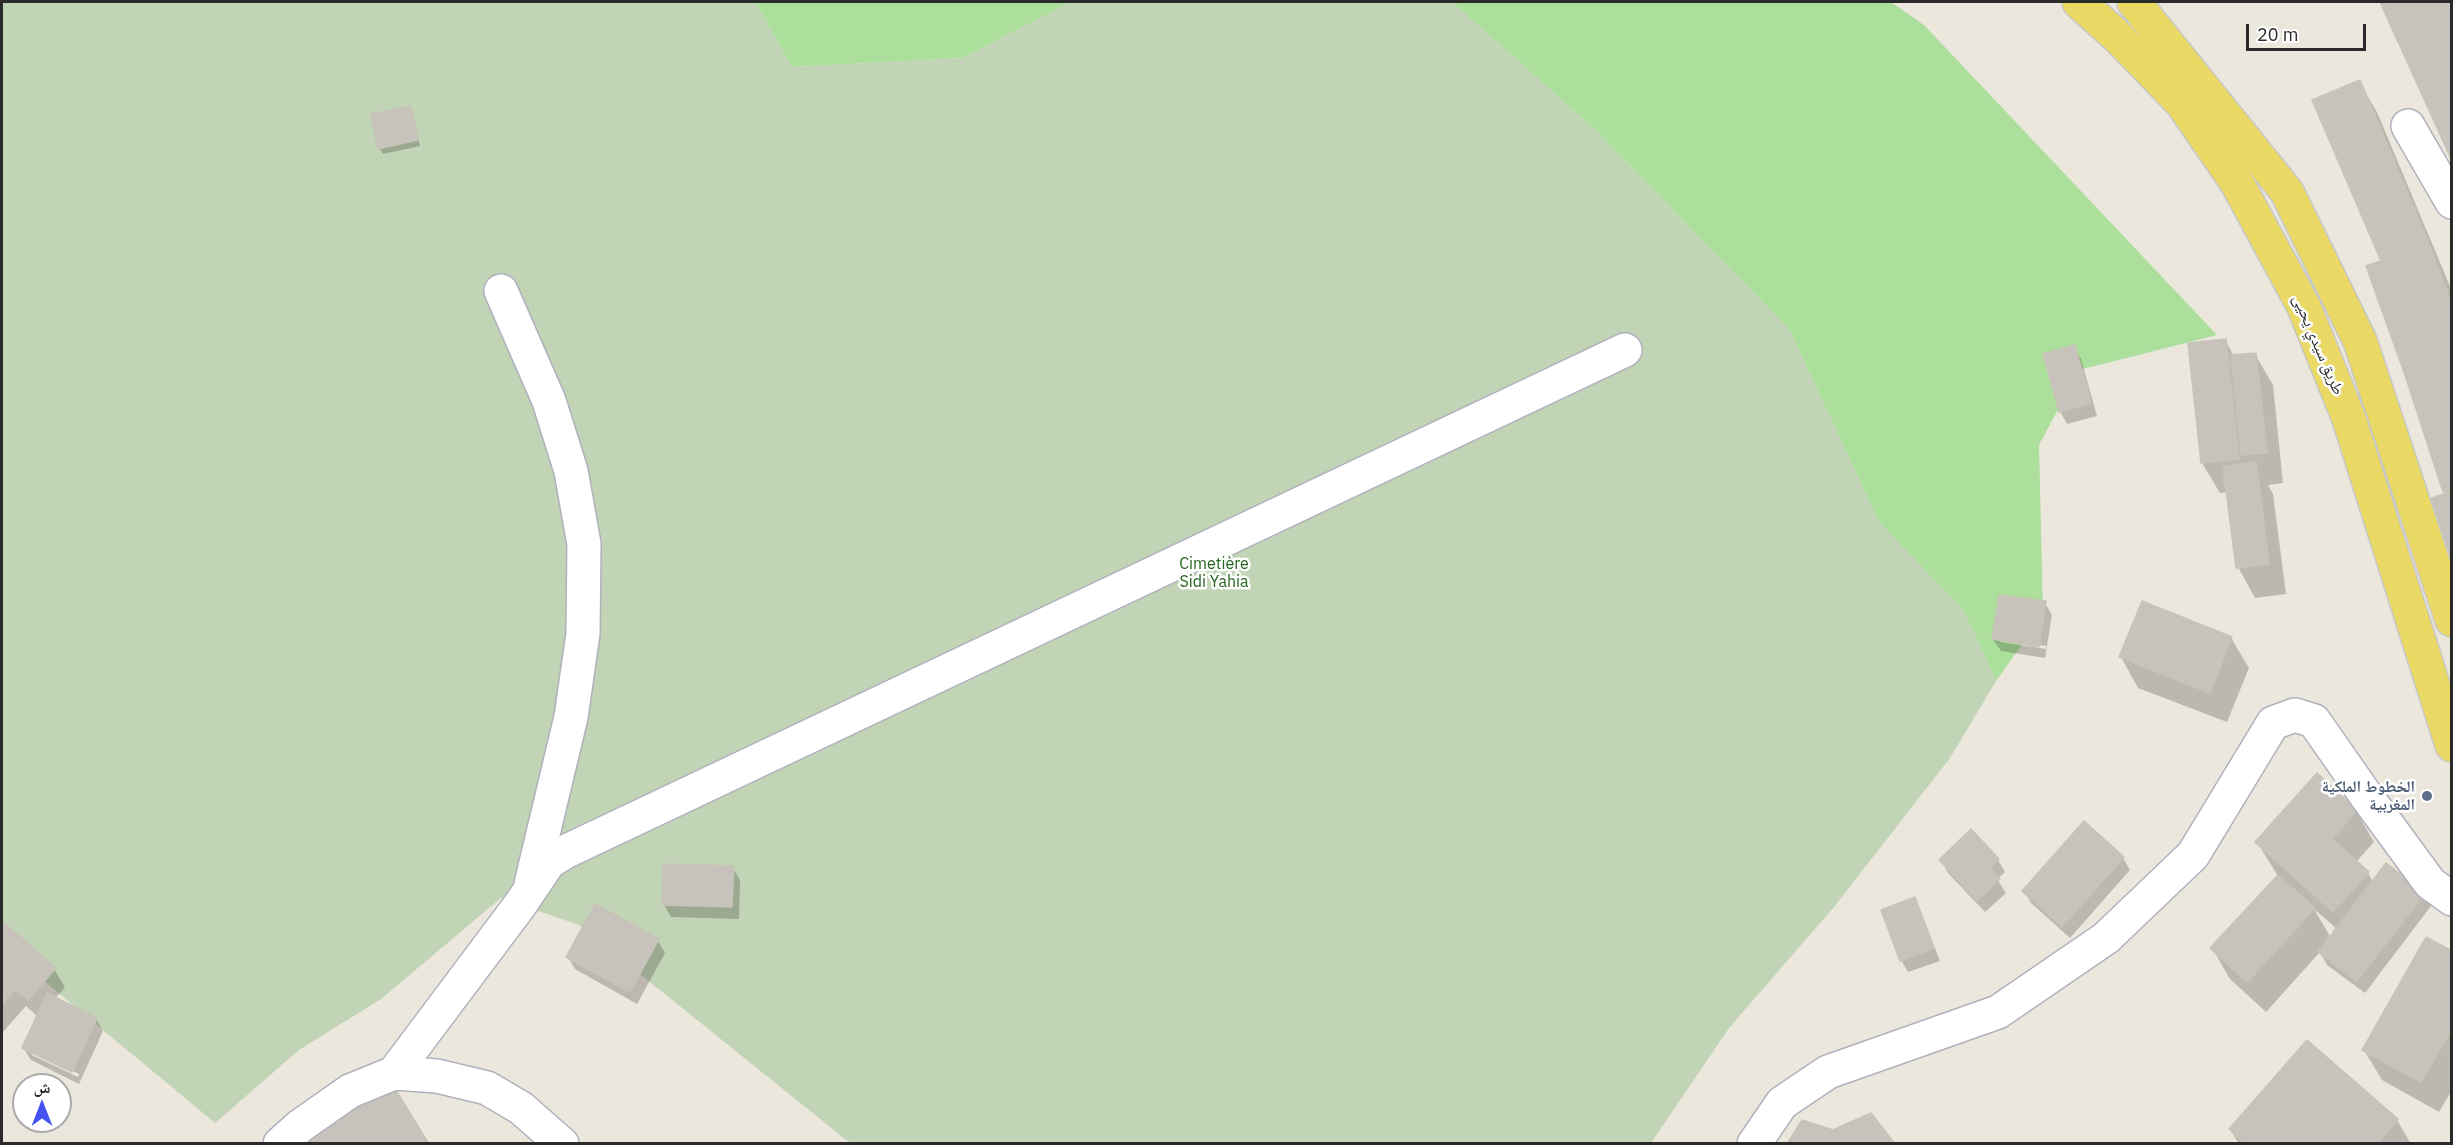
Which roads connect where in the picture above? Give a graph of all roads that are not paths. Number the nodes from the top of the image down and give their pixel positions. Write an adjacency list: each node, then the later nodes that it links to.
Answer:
1 (2079, 2): 8 (main road, طريق سيدي يحيى)
2 (2134, 2): 7 (main road)
3 (2408, 126): 4 (street)
4 (2451, 202)
5 (501, 291): 9 (street)
6 (1625, 350): 9 (street)
7 (2451, 620)
8 (2451, 745)
9 (530, 891): 11 (street)
10 (2451, 899): 14 (street)
11 (394, 1073): 12 (street); 13 (street)
12 (280, 1143)
13 (562, 1143)
14 (1754, 1143)

